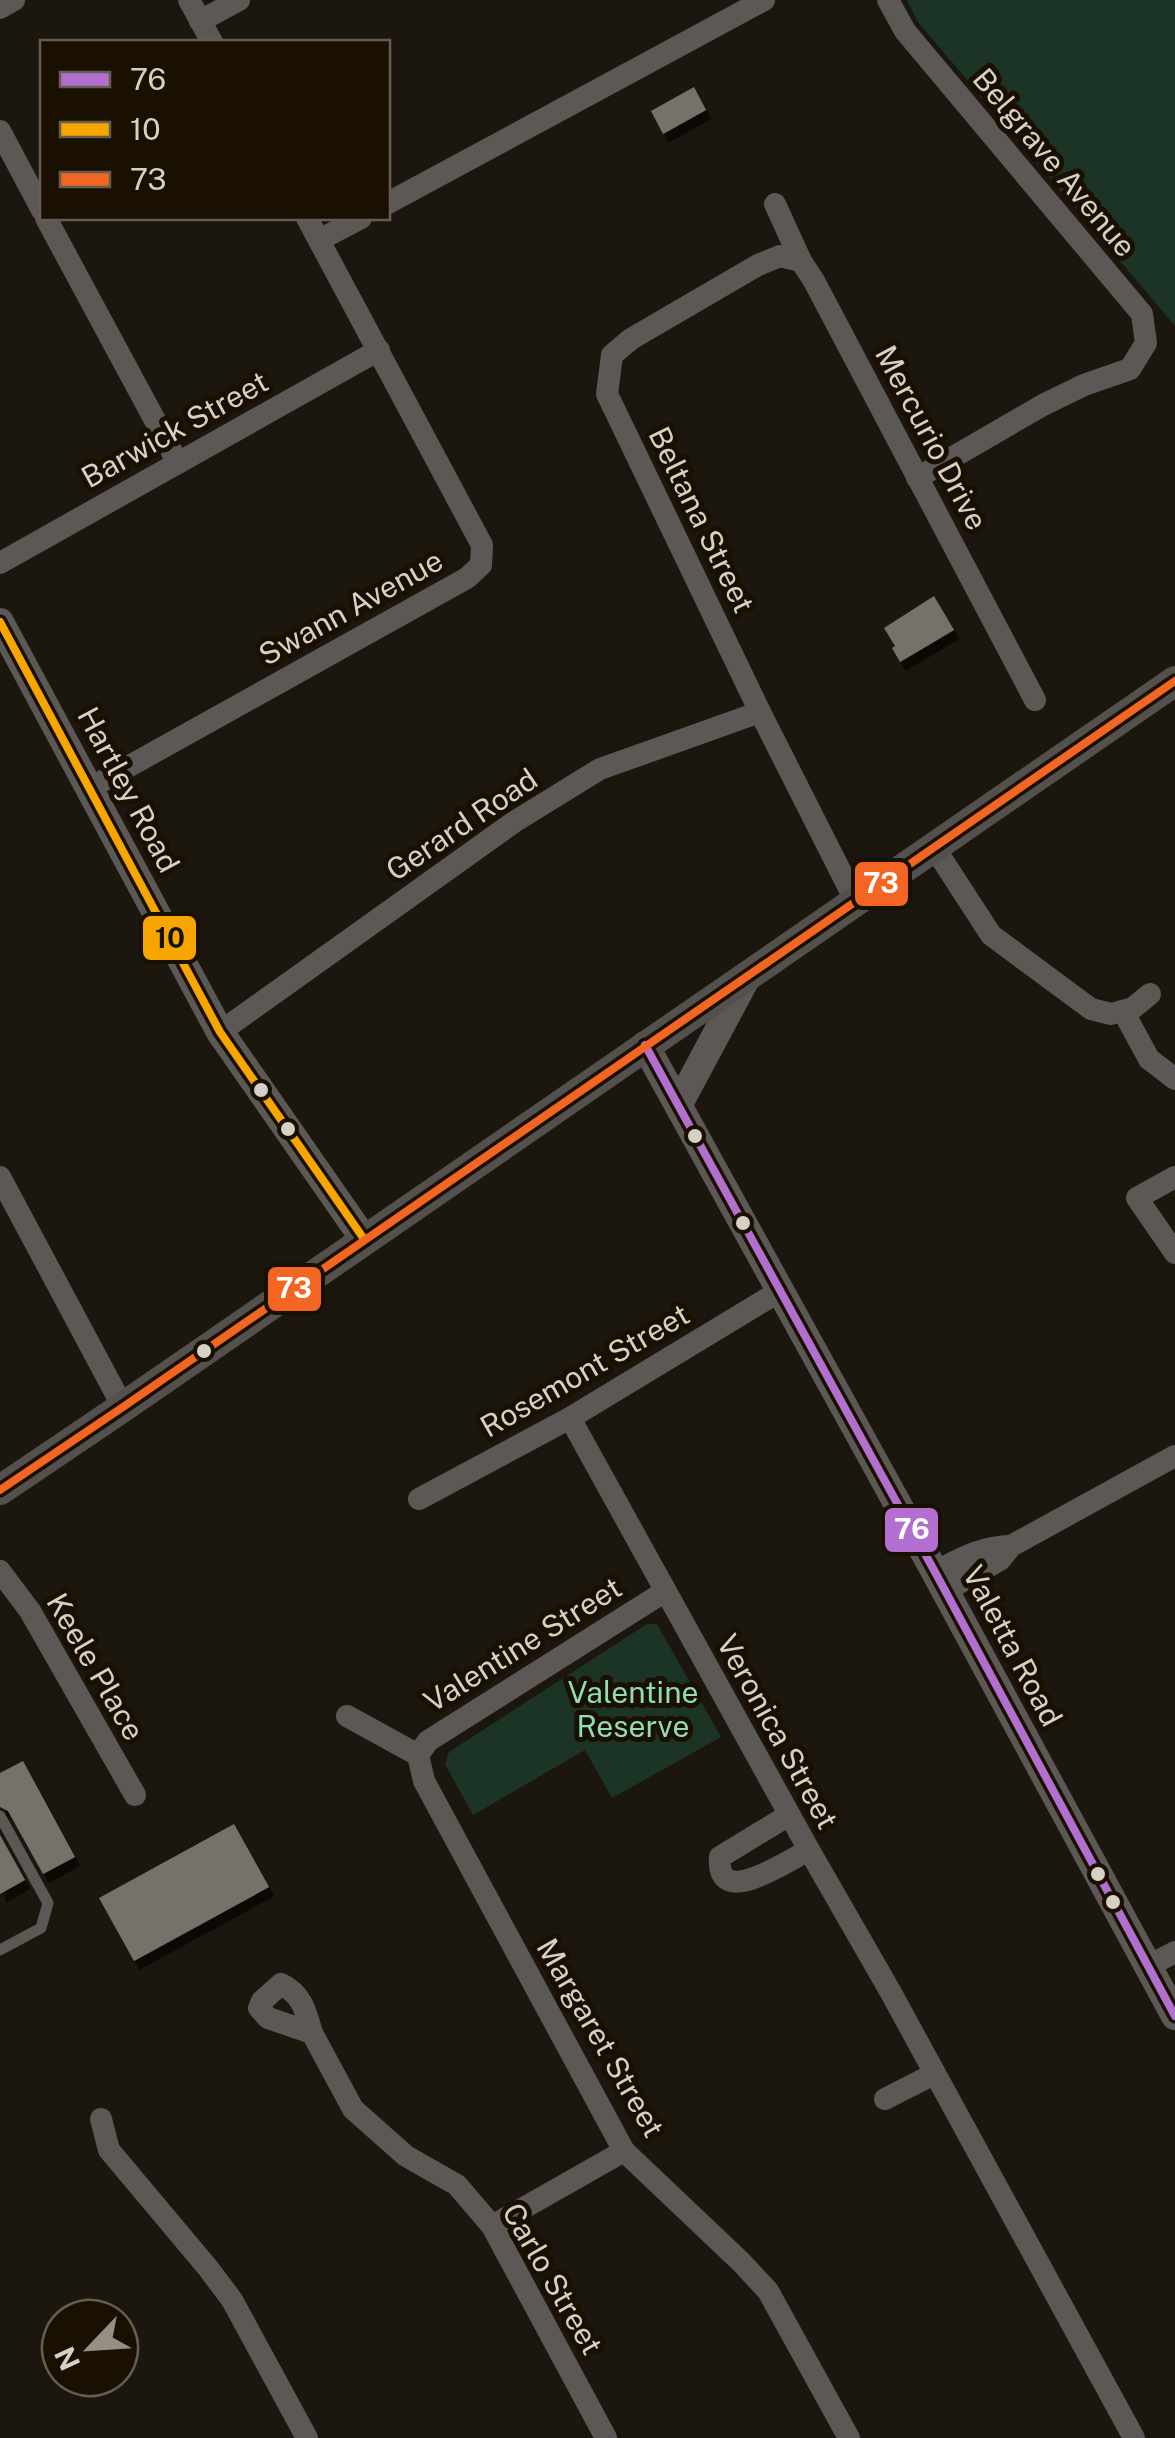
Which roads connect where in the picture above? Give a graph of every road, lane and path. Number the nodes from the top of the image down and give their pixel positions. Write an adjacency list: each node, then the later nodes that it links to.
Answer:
1 (14, 0): 5 (street)
2 (239, 0): 6 (street)
3 (764, 0): 9 (street)
4 (888, 0): 19 (street, Belgrave Avenue)
5 (0, 8)
6 (194, 11): 7 (street)
7 (211, 40)
8 (0, 131): 11 (street)
9 (390, 202)
10 (775, 204): 16 (street, Mercurio Drive)
11 (40, 206)
12 (47, 220): 18 (street)
13 (308, 220): 15 (street)
14 (357, 220): 15 (street)
15 (319, 240): 17 (street)
16 (800, 262): 19 (street, Mercurio Drive); 24 (street, Beltana Street)
17 (379, 350): 18 (street, Barwick Street); 25 (street, Swann Avenue)
18 (178, 463): 20 (street, Barwick Street)
19 (917, 478): 23 (street, Mercurio Drive)
20 (0, 563)
21 (1, 625): 25 (street, Hartley Road)
22 (1175, 681): 26 (main road)
23 (1035, 700)
24 (760, 712): 27 (street, Beltana Street); 31 (street, Gerard Road)
25 (90, 788): 31 (street, Hartley Road)
26 (934, 847): 27 (main road); 30 (street)
27 (856, 902): 28 (main road)
28 (748, 975): 32 (main road); 34 (street)
29 (1150, 994): 30 (street)
30 (1122, 1011): 33 (street)
31 (220, 1032): 37 (street, Hartley Road)
32 (645, 1045): 34 (street, Valetta Road); 37 (main road)
33 (1175, 1079)
34 (679, 1104): 39 (street, Valetta Road)
35 (1175, 1177): 38 (street)
36 (4, 1192): 40 (street)
37 (364, 1239): 40 (main road)
38 (1175, 1253)
39 (780, 1291): 41 (street, Rosemont Street); 46 (street, Valetta Road)
40 (123, 1407): 43 (main road)
41 (570, 1418): 44 (street, Rosemont Street); 47 (street, Veronica Street)
42 (1175, 1456): 46 (street)
43 (0, 1490)
44 (419, 1499)
45 (0, 1571): 50 (street, Keele Place)
46 (940, 1582): 56 (street, Valetta Road)
47 (664, 1592): 49 (street, Valentine Street); 51 (street, Veronica Street)
48 (346, 1716): 49 (street)
49 (418, 1756): 62 (street, Margaret Street)
50 (135, 1795)
51 (789, 1814): 53 (street, Veronica Street); 53 (street)
52 (0, 1816): 54 (lane)
53 (808, 1850): 59 (street, Veronica Street)
54 (0, 1950)
55 (1175, 1952): 56 (street)
56 (1148, 1966): 57 (street, Valetta Road)
57 (1175, 2016)
58 (312, 2034): 63 (street, Carlo Street)
59 (934, 2074): 60 (street); 67 (street, Veronica Street)
60 (885, 2098)
61 (101, 2119): 64 (street)
62 (624, 2151): 63 (street); 66 (street, Margaret Street)
63 (492, 2226): 65 (street, Carlo Street)
64 (307, 2438)
65 (606, 2438)
66 (849, 2438)
67 (1134, 2438)

